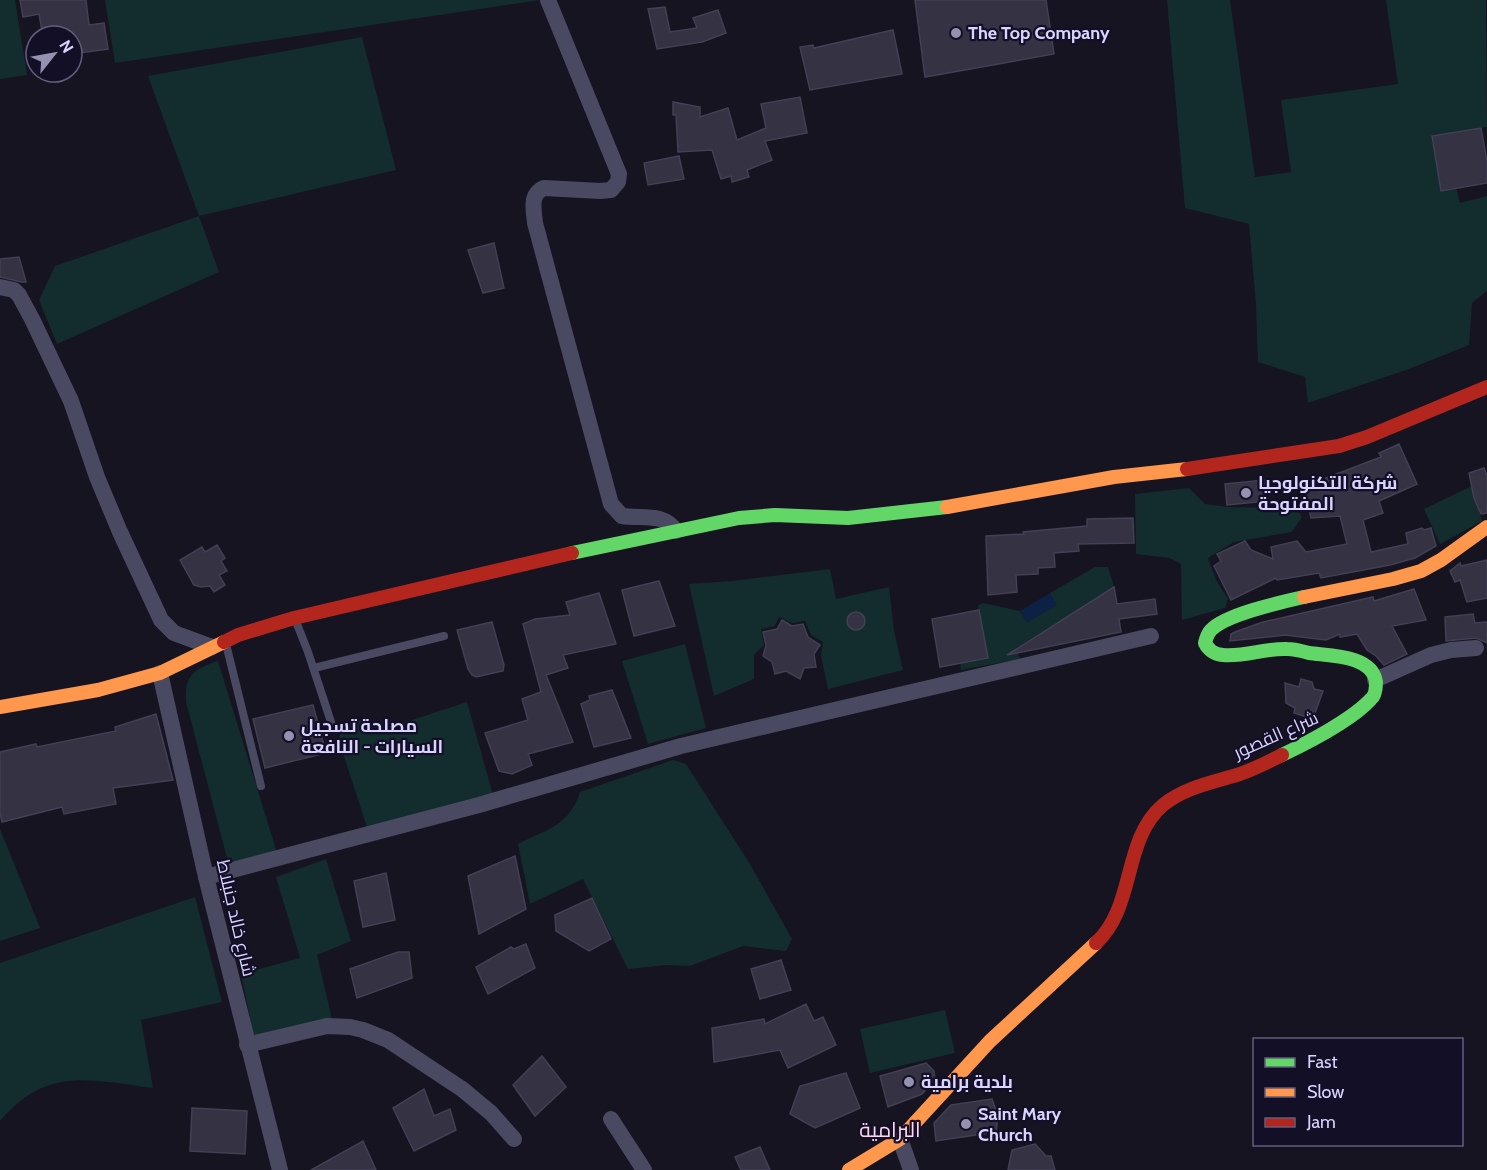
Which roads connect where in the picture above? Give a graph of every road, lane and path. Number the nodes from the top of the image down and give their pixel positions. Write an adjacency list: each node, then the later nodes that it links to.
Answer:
1 (548, 0): 5 (street)
2 (0, 288): 9 (street)
3 (1487, 387): 5 (main road)
4 (1487, 527): 13 (main road)
5 (676, 531): 6 (main road)
6 (294, 618): 9 (main road); 11 (lane)
7 (444, 636): 11 (lane)
8 (1151, 636): 17 (street)
9 (219, 644): 12 (main road); 16 (lane)
10 (1476, 648): 13 (street)
11 (314, 668): 15 (lane)
12 (160, 673): 14 (main road); 17 (street, شارع خالد جنبلاط)
13 (1375, 680): 21 (main road, شراع القصور)
14 (0, 707)
15 (333, 728)
16 (261, 786)
17 (206, 877): 18 (street, شارع خالد جنبلاط)
18 (247, 1045): 20 (street); 22 (street, شارع خالد جنبلاط)
19 (611, 1119): 23 (street)
20 (514, 1139)
21 (900, 1139): 24 (main road, شراع القصور); 25 (street)
22 (280, 1170)
23 (644, 1170)
24 (849, 1170)
25 (911, 1170)

